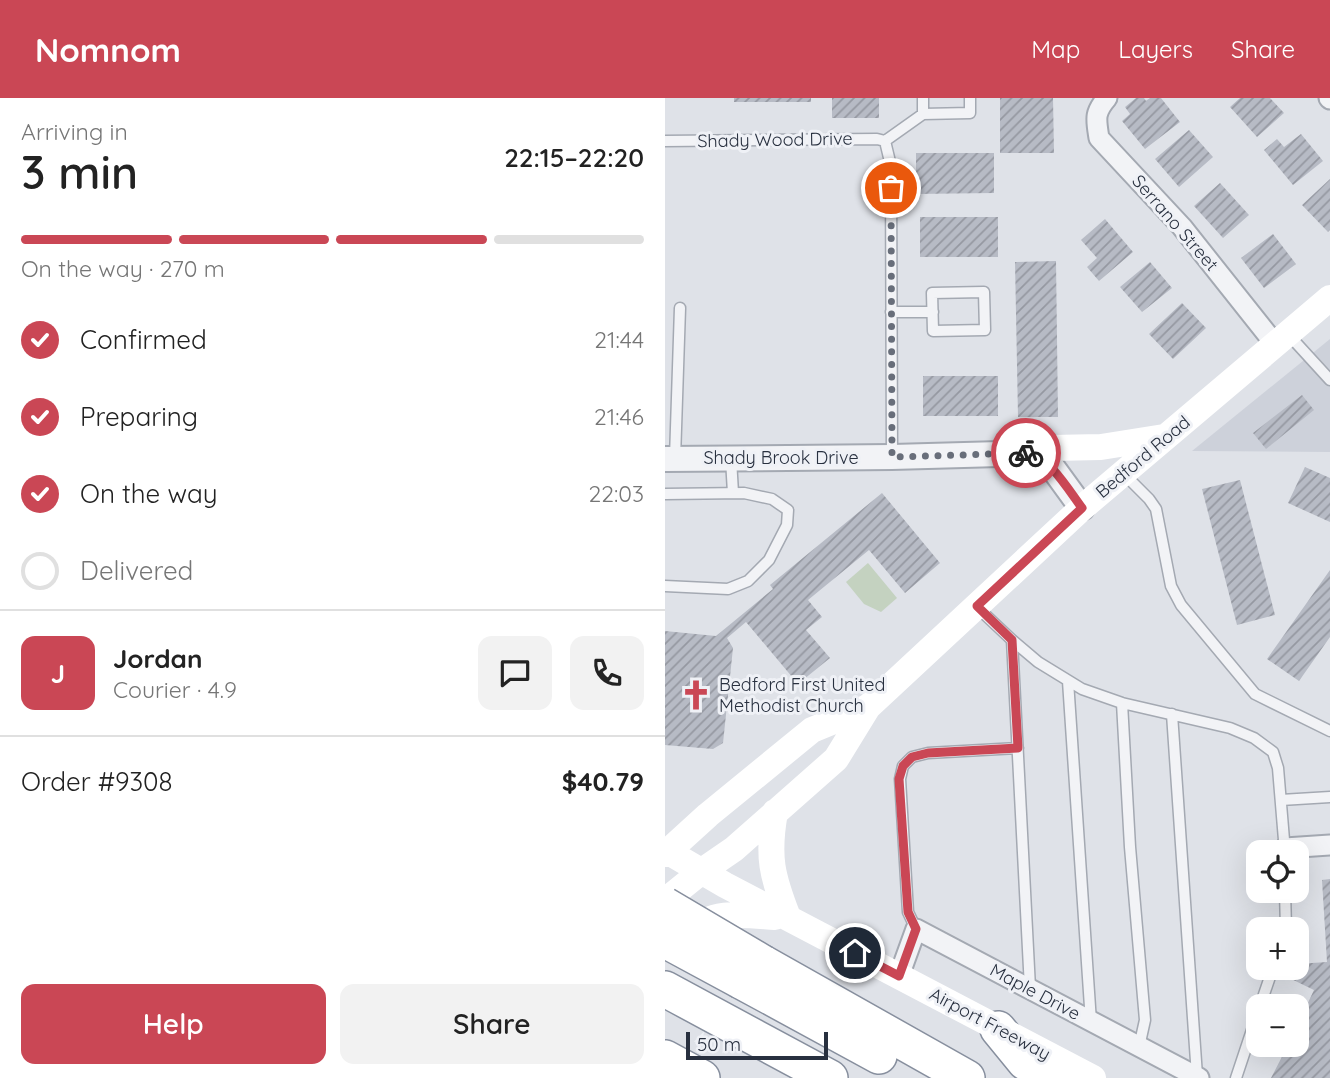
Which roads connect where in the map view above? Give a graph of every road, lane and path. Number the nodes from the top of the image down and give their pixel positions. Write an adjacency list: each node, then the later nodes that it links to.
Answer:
1 (923, 98): 4 (lane)
2 (970, 98): 4 (lane)
3 (1107, 98): 11 (street, Serrano Street)
4 (923, 114): 6 (lane)
5 (665, 141): 6 (lane, Shady Wood Drive)
6 (885, 141): 9 (lane)
7 (1330, 298): 11 (main road, Bedford Road)
8 (680, 308): 17 (lane)
9 (891, 312): 10 (lane); 15 (lane)
10 (933, 312): 10 (lane)
11 (1281, 339): 12 (lane); 13 (main road, Bedford Road)
12 (1330, 380)
13 (1166, 437): 14 (main road); 18 (main road, Bedford Road)
14 (1032, 453): 15 (street, Shady Brook Drive); 21 (street)
15 (892, 457): 16 (street, Shady Brook Drive)
16 (731, 458): 17 (street, Shady Brook Drive); 19 (lane)
17 (670, 459)
18 (1123, 473): 21 (main road, Bedford Road); 29 (lane)
19 (733, 493): 20 (lane); 22 (lane)
20 (665, 494)
21 (1082, 508): 23 (main road, Bedford Road)
22 (665, 586)
23 (977, 606): 24 (lane); 27 (main road, Bedford Road)
24 (1012, 640): 25 (lane); 30 (lane)
25 (1068, 681): 26 (lane); 48 (lane)
26 (1122, 703): 28 (lane); 50 (lane)
27 (868, 707): 33 (main road, Bedford Road); 37 (main road, Bedford Road)
28 (1172, 714): 32 (lane); 53 (lane)
29 (1330, 731)
30 (1018, 748): 41 (lane); 47 (lane)
31 (1330, 797): 32 (lane)
32 (1281, 800): 34 (lane)
33 (775, 812): 38 (main road, Bedford Road); 40 (main road)
34 (1284, 840)
35 (1330, 845): 36 (street)
36 (1309, 847)
37 (666, 852): 38 (main road, Airport Freeway)
38 (702, 871): 39 (main road, Bedford Road); 40 (main road, Airport Freeway)
39 (665, 903): 44 (highway, bridge)
40 (788, 918): 43 (main road); 45 (main road, Airport Freeway)
41 (916, 929): 45 (street); 47 (street, Maple Drive)
42 (665, 940): 44 (highway, bridge)
43 (665, 956)
44 (752, 972): 56 (highway); 57 (highway)
45 (899, 976): 49 (main road, Airport Freeway)
46 (665, 989): 55 (highway)
47 (1030, 989): 48 (street, Maple Drive)
48 (1091, 1022): 50 (street, Maple Drive)
49 (997, 1029): 58 (highway); 59 (main road, Airport Freeway)
50 (1139, 1047): 53 (street, Maple Drive)
51 (1246, 1048): 60 (lane)
52 (665, 1058): 54 (highway)
53 (1198, 1077)
54 (702, 1078)
55 (830, 1078)
56 (919, 1078)
57 (967, 1078)
58 (1052, 1078)
59 (1093, 1078)
60 (1236, 1078)

